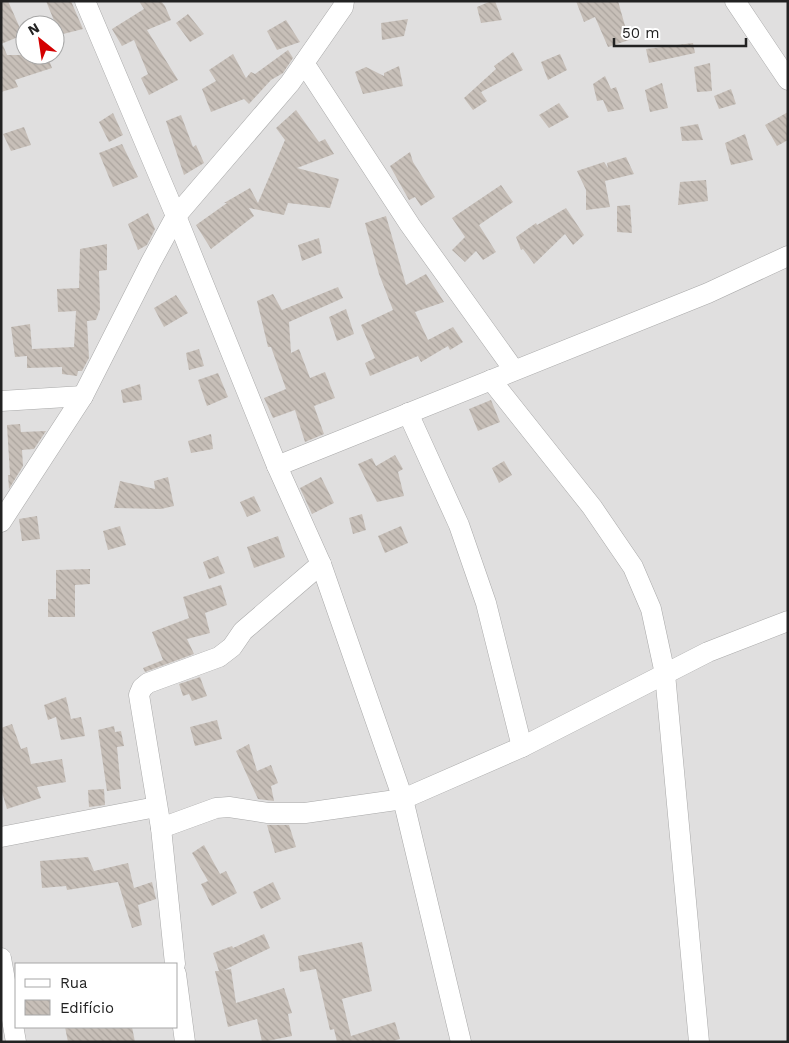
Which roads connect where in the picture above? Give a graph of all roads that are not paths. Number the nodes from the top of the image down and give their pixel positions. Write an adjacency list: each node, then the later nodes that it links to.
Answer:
1 (85, 1): 6 (street)
2 (344, 1): 4 (street)
3 (735, 1): 5 (street)
4 (304, 63): 6 (street); 8 (street)
5 (788, 80)
6 (176, 216): 10 (street); 13 (street)
7 (788, 256): 8 (street)
8 (514, 370): 9 (street)
9 (491, 380): 12 (street); 17 (street)
10 (83, 396): 11 (street); 14 (street)
11 (1, 401)
12 (408, 413): 13 (street); 18 (street)
13 (277, 466): 15 (street)
14 (1, 522)
15 (321, 564): 19 (street); 20 (street)
16 (788, 621): 17 (street)
17 (665, 674): 18 (street); 29 (street)
18 (522, 747): 19 (street)
19 (403, 799): 21 (street); 28 (street)
20 (156, 807): 21 (street); 22 (street)
21 (161, 828): 24 (street)
22 (1, 837)
23 (1, 958): 26 (street)
24 (175, 963)
25 (178, 991): 27 (street)
26 (16, 1042)
27 (184, 1042)
28 (461, 1042)
29 (699, 1042)

